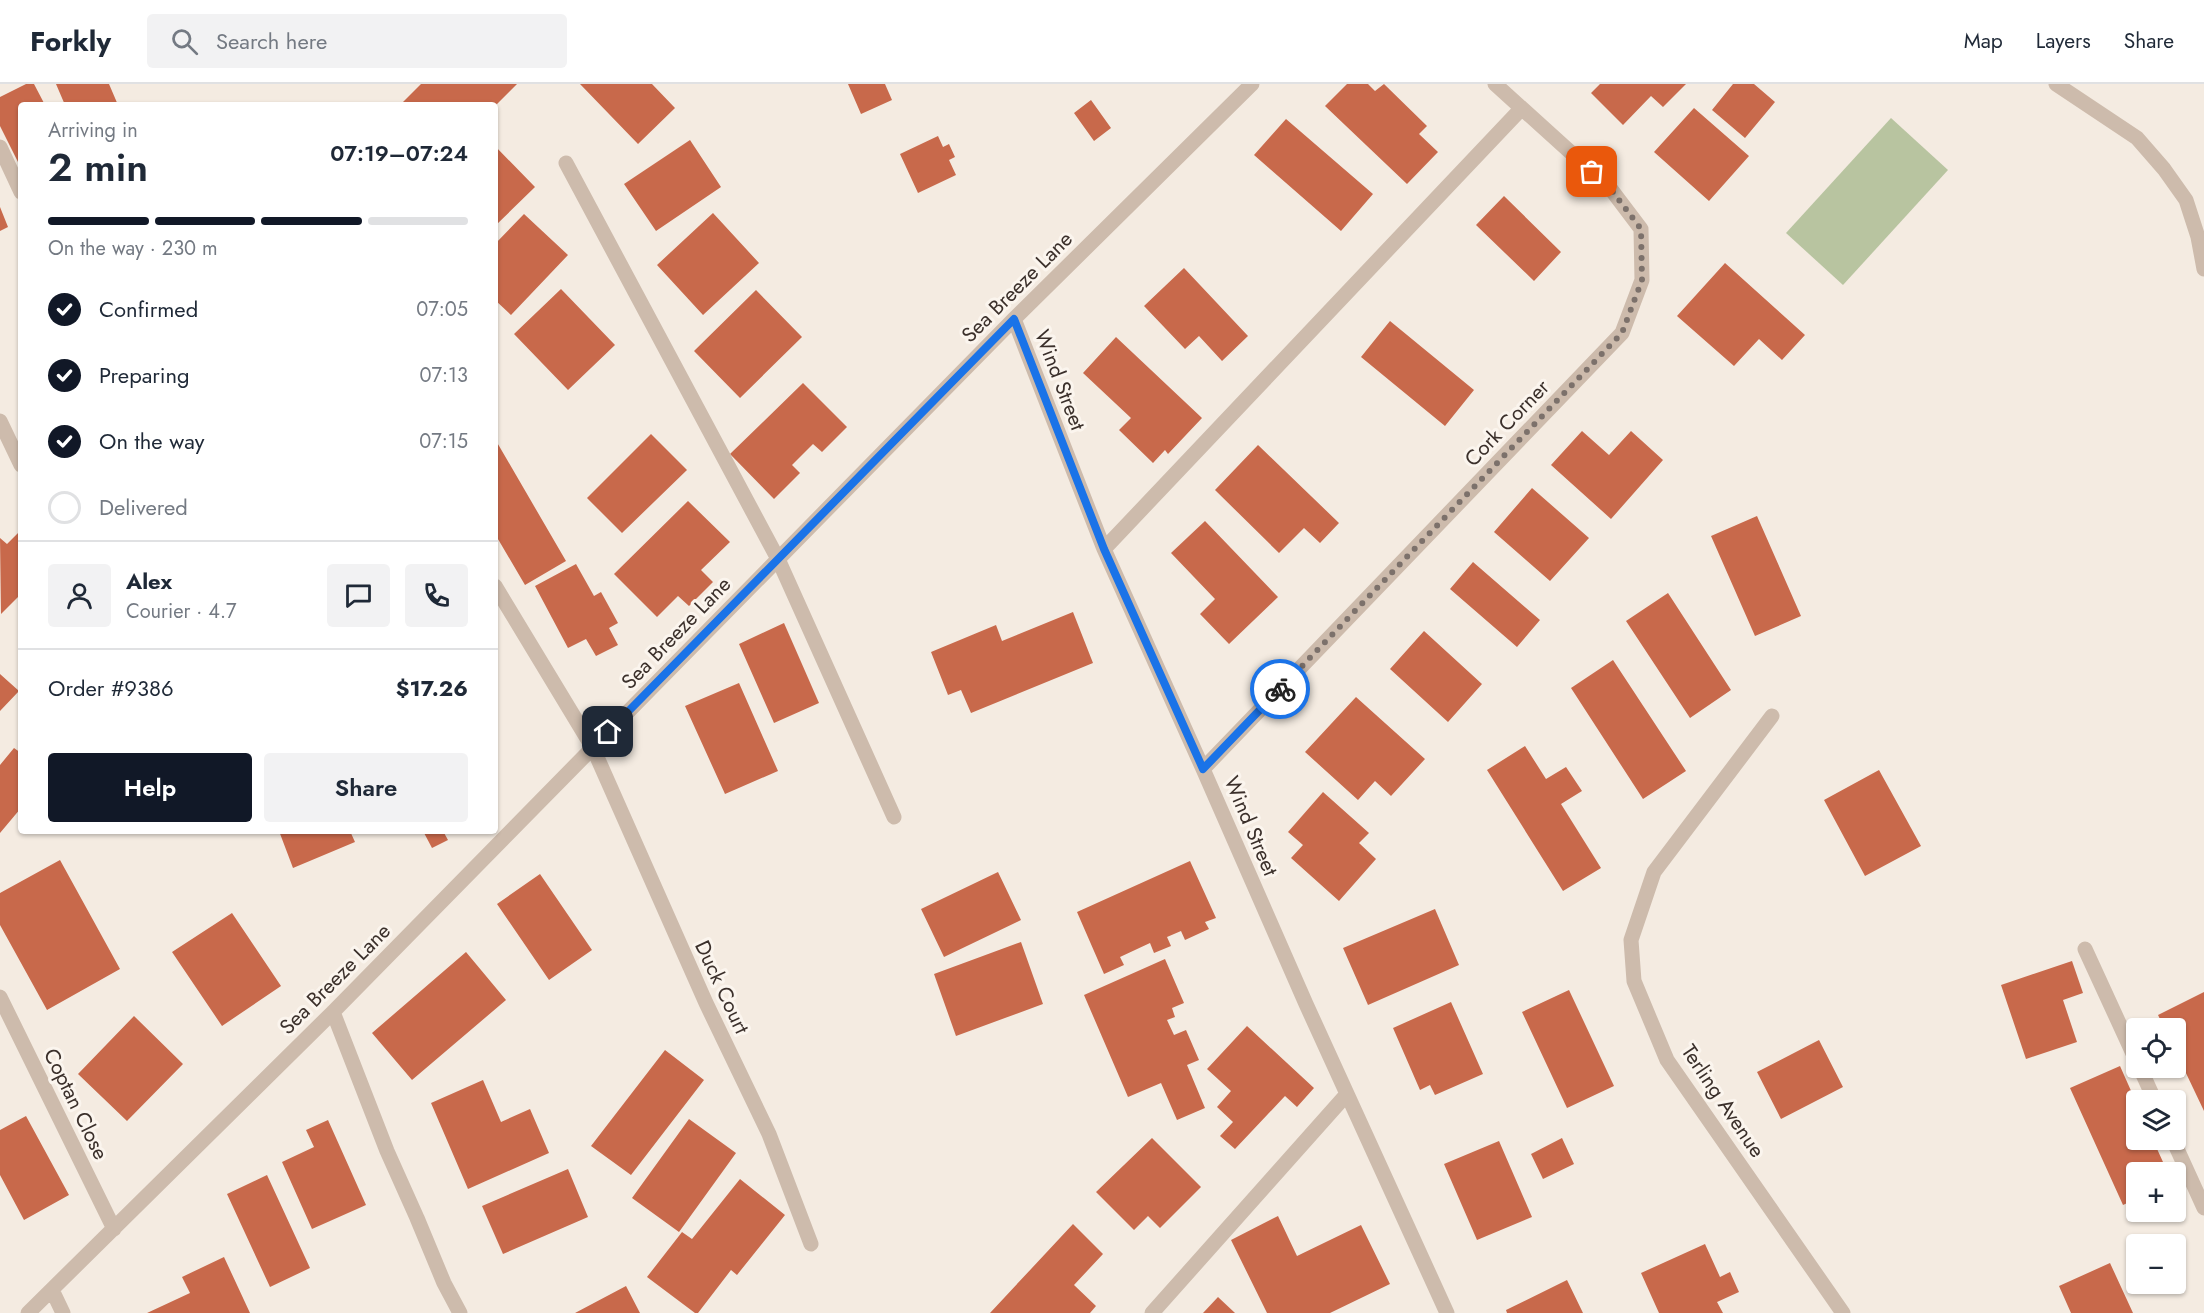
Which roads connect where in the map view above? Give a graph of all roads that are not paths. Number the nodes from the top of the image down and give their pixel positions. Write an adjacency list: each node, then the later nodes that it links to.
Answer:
1 (1251, 84): 9 (street, Sea Breeze Lane)
2 (1495, 84): 4 (street, Cork Corner)
3 (2056, 84): 8 (street)
4 (1521, 109): 12 (street); 17 (street, Cork Corner)
5 (0, 147): 7 (street)
6 (566, 163): 13 (street)
7 (18, 186)
8 (2204, 269)
9 (1014, 319): 12 (street, Wind Street); 13 (street, Sea Breeze Lane)
10 (0, 421): 11 (street)
11 (18, 459)
12 (1104, 549): 17 (street, Wind Street)
13 (778, 559): 16 (street, Sea Breeze Lane); 18 (street)
14 (498, 590): 16 (street, Duck Court)
15 (1772, 716): 34 (street, Terling Avenue)
16 (593, 748): 21 (street, Sea Breeze Lane); 27 (street, Duck Court)
17 (1203, 769): 23 (street, Wind Street)
18 (894, 817)
19 (2085, 949): 22 (street)
20 (0, 997): 26 (street, Coptan Close)
21 (333, 1012): 26 (street, Sea Breeze Lane); 31 (street)
22 (2126, 1038)
23 (1347, 1094): 32 (street); 33 (street, Wind Street)
24 (2178, 1150): 25 (street)
25 (2204, 1208)
26 (114, 1229): 28 (street, Sea Breeze Lane)
27 (811, 1244)
28 (52, 1290): 29 (street, Sea Breeze Lane); 30 (street)
29 (28, 1313)
30 (63, 1313)
31 (460, 1313)
32 (1152, 1313)
33 (1447, 1313)
34 (1843, 1313)

